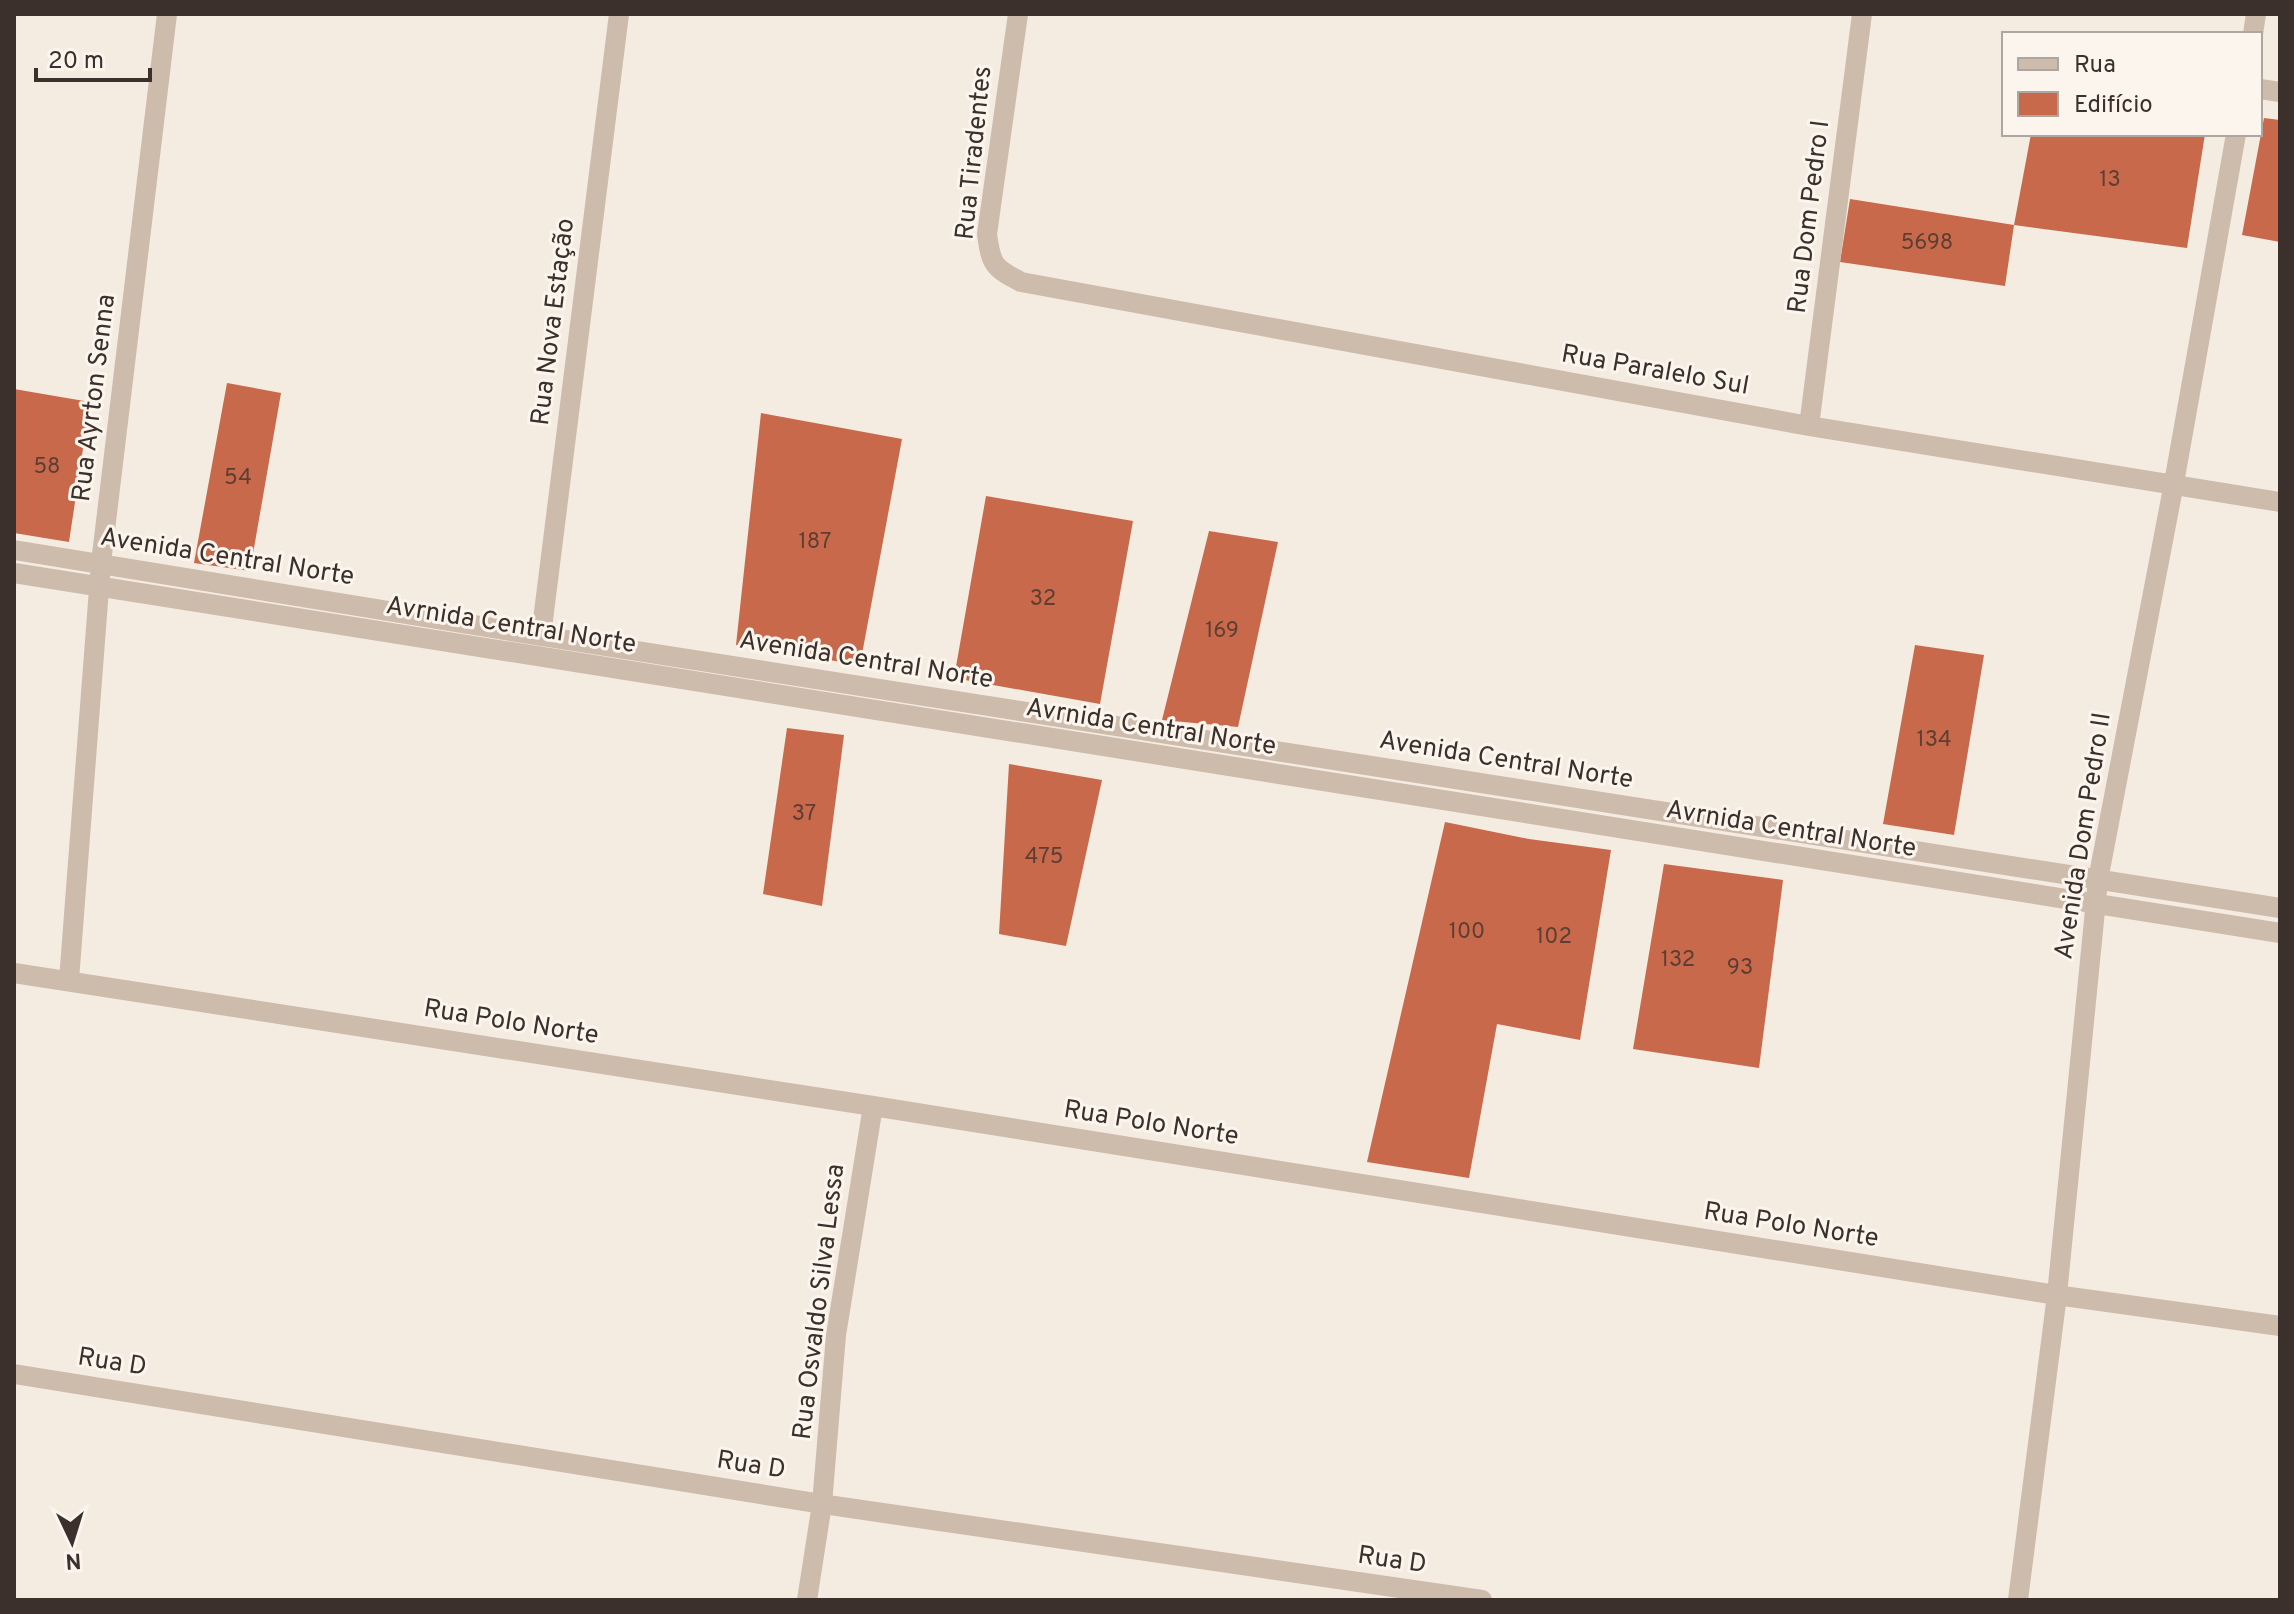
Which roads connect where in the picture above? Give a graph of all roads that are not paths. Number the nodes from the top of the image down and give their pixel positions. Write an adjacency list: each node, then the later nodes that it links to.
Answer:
1 (167, 14): 11 (street, Rua Ayrton Senna)
2 (619, 14): 14 (street, Rua Nova Estação)
3 (1018, 14): 6 (street, Rua Tiradentes)
4 (1862, 14): 7 (street, Rua Dom Pedro I)
5 (2236, 136): 8 (street, Avenida Dom Pedro II)
6 (1021, 282): 7 (street, Rua Paralelo Sul)
7 (1809, 426): 8 (street, Rua Paralelo Sul)
8 (2174, 483): 9 (street, Rua Paralelo Sul); 15 (street, Avenida Dom Pedro II)
9 (2280, 502)
10 (14, 550): 11 (street, Avenida Central Norte)
11 (101, 563): 13 (street, Rua Ayrton Senna); 14 (street, Avenida Central Norte)
12 (14, 573): 13 (street, Avrnida Central Norte)
13 (99, 586): 16 (street, Avrnida Central Norte); 20 (street, Rua Ayrton Senna)
14 (541, 636): 15 (street, Avenida Central Norte)
15 (2098, 880): 16 (street, Avenida Dom Pedro II); 17 (street, Avenida Central Norte)
16 (2095, 905): 18 (street, Avrnida Central Norte); 22 (street, Avenida Dom Pedro II)
17 (2280, 908)
18 (2280, 933)
19 (14, 973): 20 (street, Rua Polo Norte)
20 (69, 980): 21 (street, Rua Polo Norte)
21 (873, 1106): 22 (street, Rua Polo Norte); 25 (street, Rua Osvaldo Silva Lessa)
22 (2057, 1295): 23 (street, Rua Polo Norte); 28 (street, Avenida Dom Pedro II)
23 (2280, 1326)
24 (14, 1374): 25 (street, Rua D)
25 (822, 1504): 26 (street, Rua Osvaldo Silva Lessa); 27 (street, Rua D)
26 (807, 1600)
27 (1482, 1600)
28 (2018, 1600)

